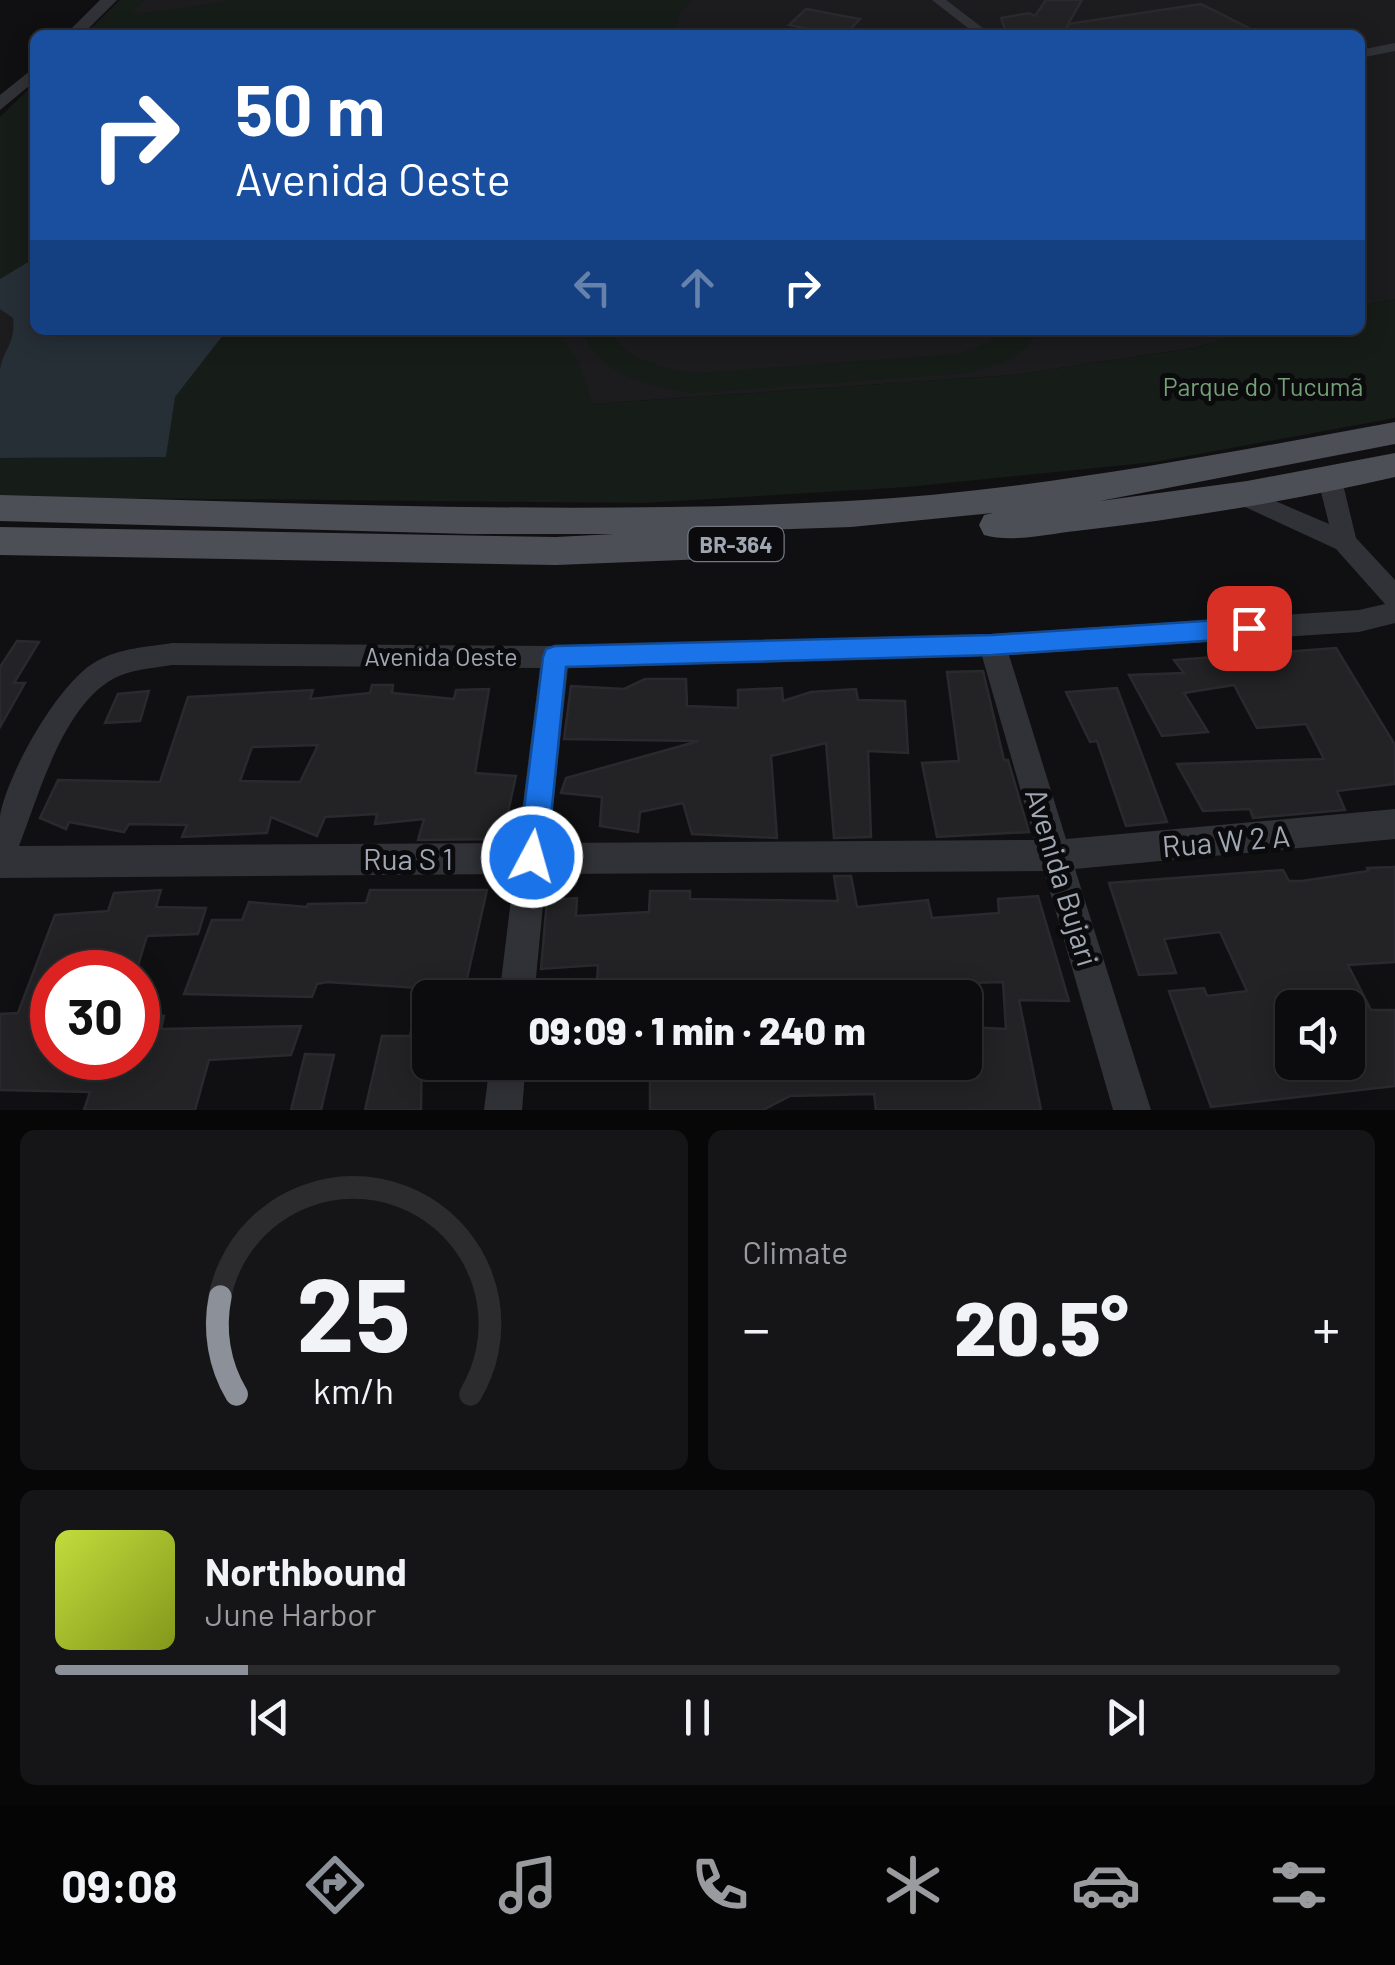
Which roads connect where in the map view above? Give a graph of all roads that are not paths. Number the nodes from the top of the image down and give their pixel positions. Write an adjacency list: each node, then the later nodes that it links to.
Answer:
1 (109, 0): 3 (street)
2 (938, 0): 4 (street)
3 (78, 30)
4 (978, 30)
5 (1395, 47): 6 (street)
6 (1365, 53)
7 (30, 77): 8 (street)
8 (0, 105)
9 (1395, 433): 13 (main road, BR-364)
10 (1395, 465): 11 (main road, BR-364)
11 (1330, 480): 12 (main road, BR-364); 15 (street)
12 (1240, 495): 14 (main road, BR-364); 15 (street)
13 (0, 508)
14 (0, 542)
15 (1345, 542): 16 (street)
16 (1395, 597)
17 (1395, 612): 18 (street, Avenida Oeste)
18 (992, 645): 19 (street, Avenida Oeste); 22 (street, Avenida Bujari)
19 (555, 657): 21 (street, Avenida Oeste); 23 (street)
20 (1395, 824): 22 (street, Rua W 2 A)
21 (0, 853)
22 (1057, 855): 23 (street, Rua S 1); 28 (street, Avenida Bujari)
23 (532, 857): 24 (street, Rua S 1); 25 (street)
24 (0, 862)
25 (518, 980)
26 (506, 1080): 27 (street)
27 (503, 1110)
28 (1132, 1110)

